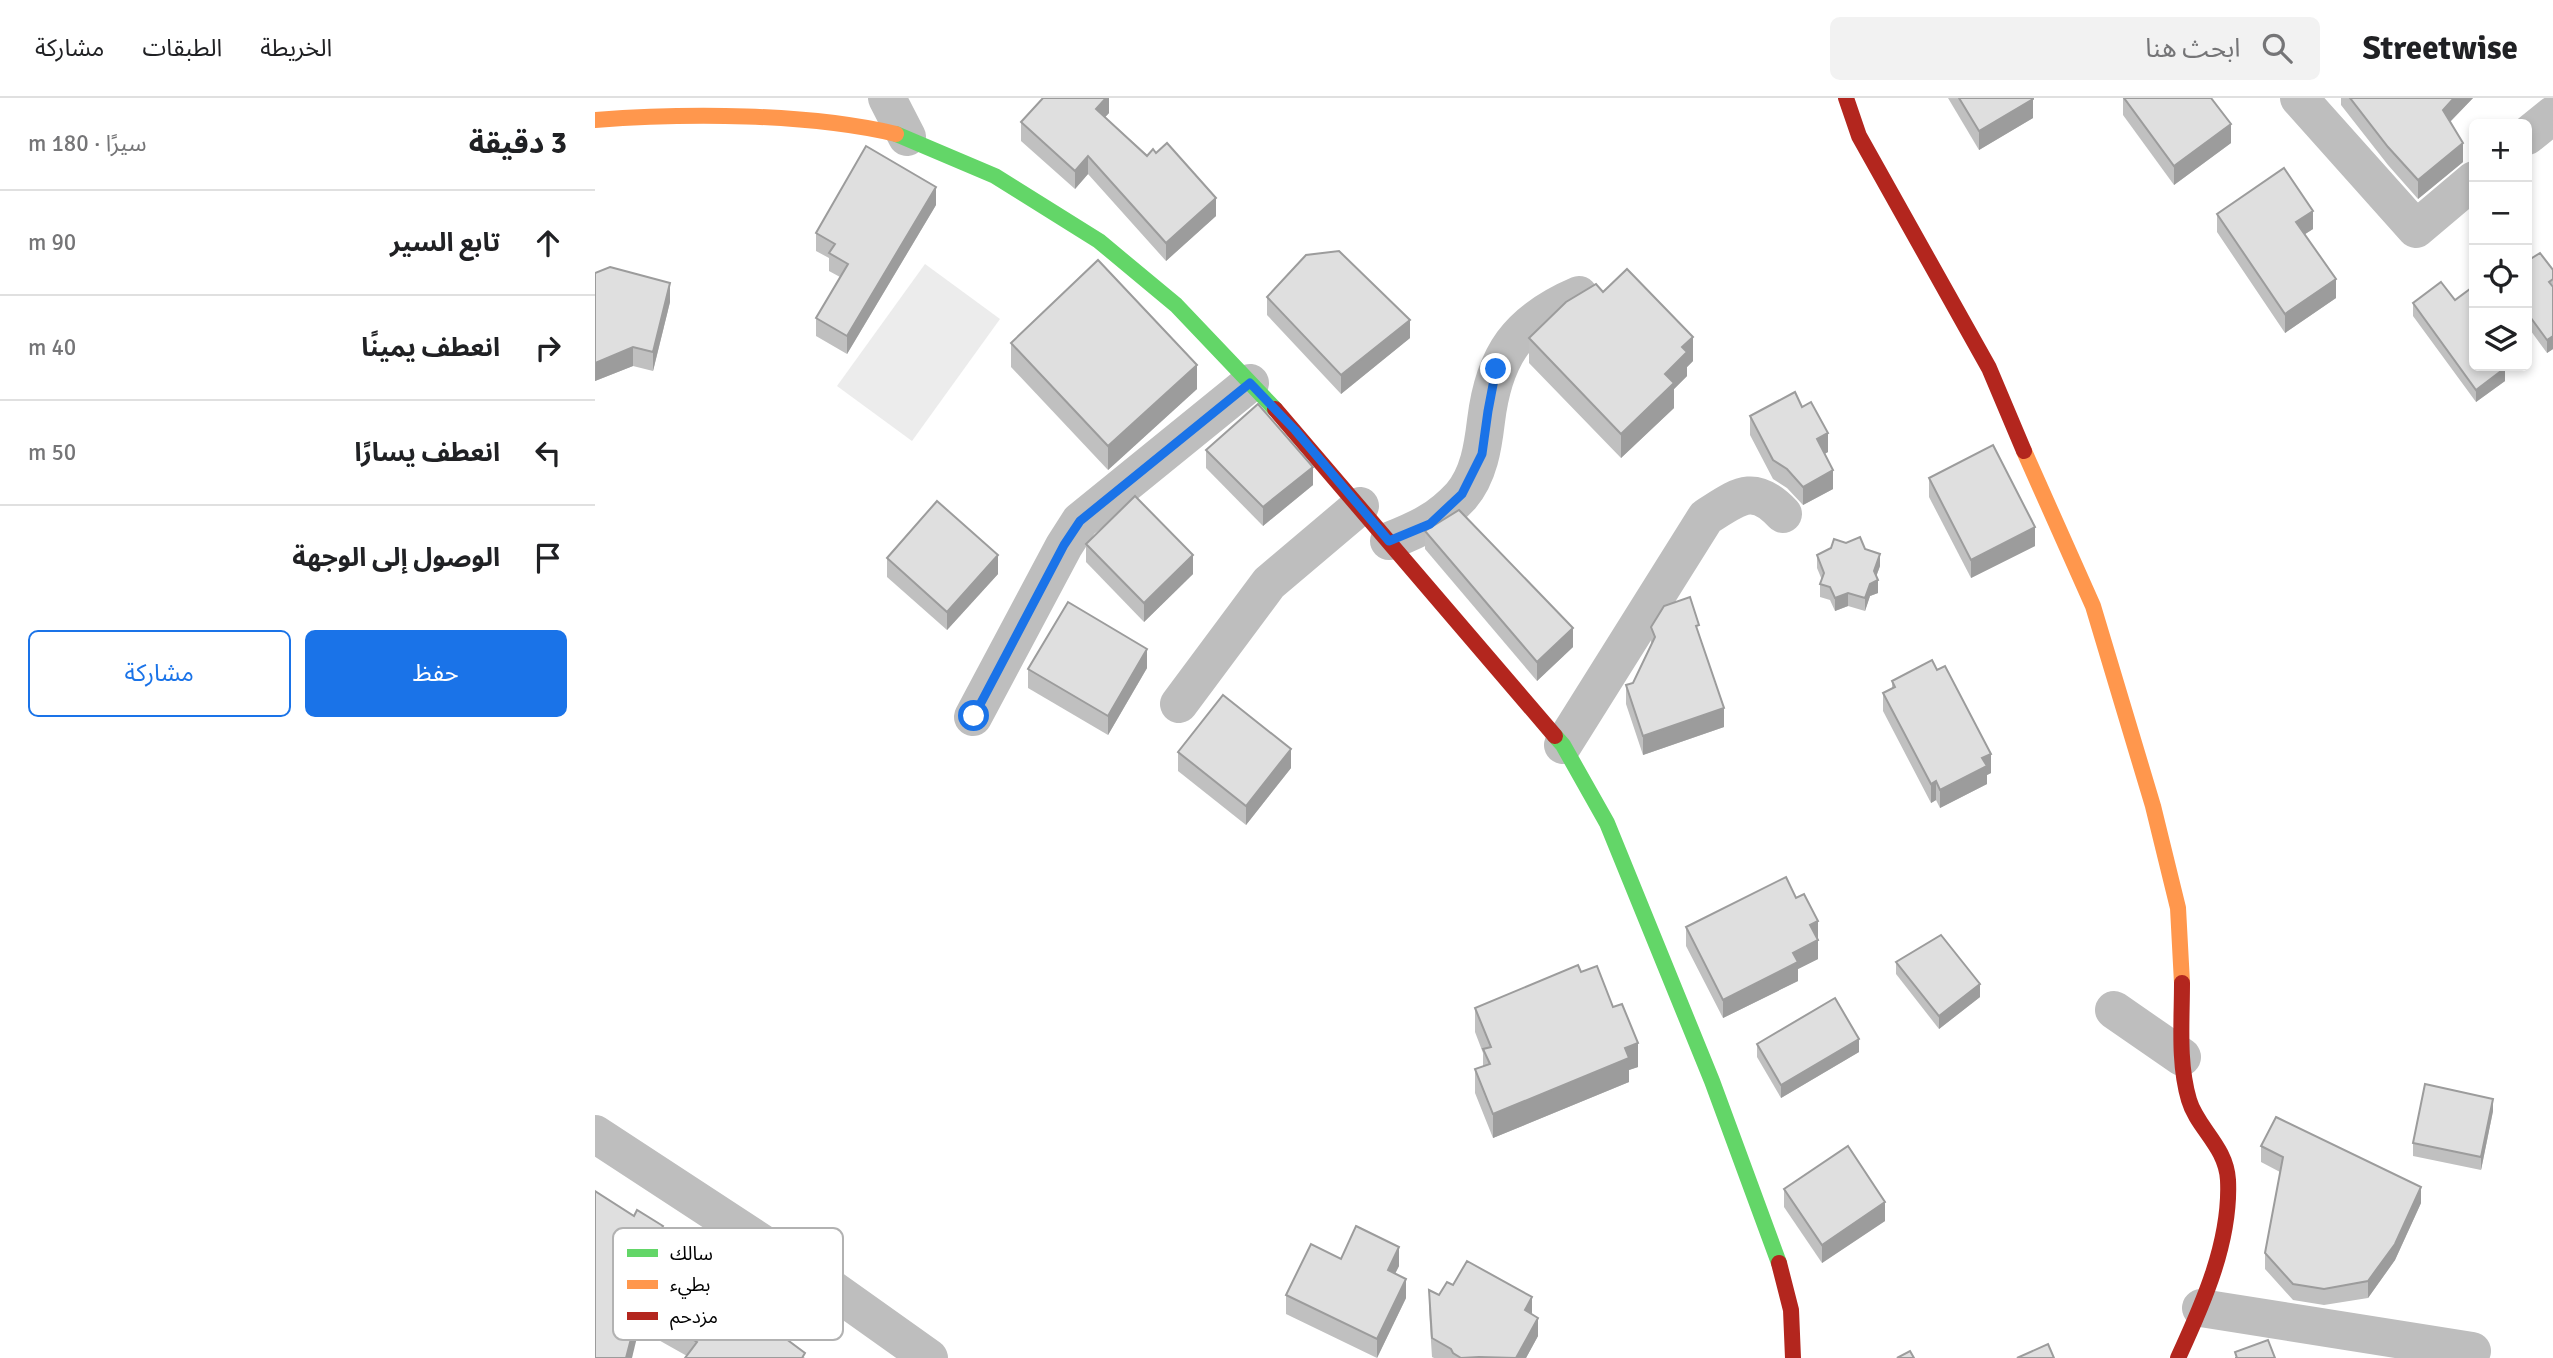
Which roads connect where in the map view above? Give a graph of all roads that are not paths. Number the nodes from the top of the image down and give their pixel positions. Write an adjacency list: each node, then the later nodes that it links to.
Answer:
1 (887, 98): 7 (street)
2 (1846, 98): 18 (street)
3 (2298, 98): 8 (street)
4 (2553, 115): 6 (street)
5 (595, 120): 7 (street)
6 (2532, 132)
7 (907, 137): 10 (street)
8 (2472, 182)
9 (1579, 295): 13 (street)
10 (1250, 383): 11 (street); 15 (street)
11 (1360, 506): 13 (street); 14 (street)
12 (1783, 514): 16 (street)
13 (1389, 541): 16 (street)
14 (1179, 704)
15 (974, 716)
16 (1563, 745): 25 (street)
17 (2114, 1010): 18 (street)
18 (2182, 1057): 22 (street)
19 (595, 1134): 20 (street)
20 (739, 1228)
21 (843, 1297): 24 (street)
22 (2201, 1308): 23 (street); 26 (street)
23 (2472, 1351)
24 (929, 1358)
25 (1793, 1358)
26 (2178, 1358)

